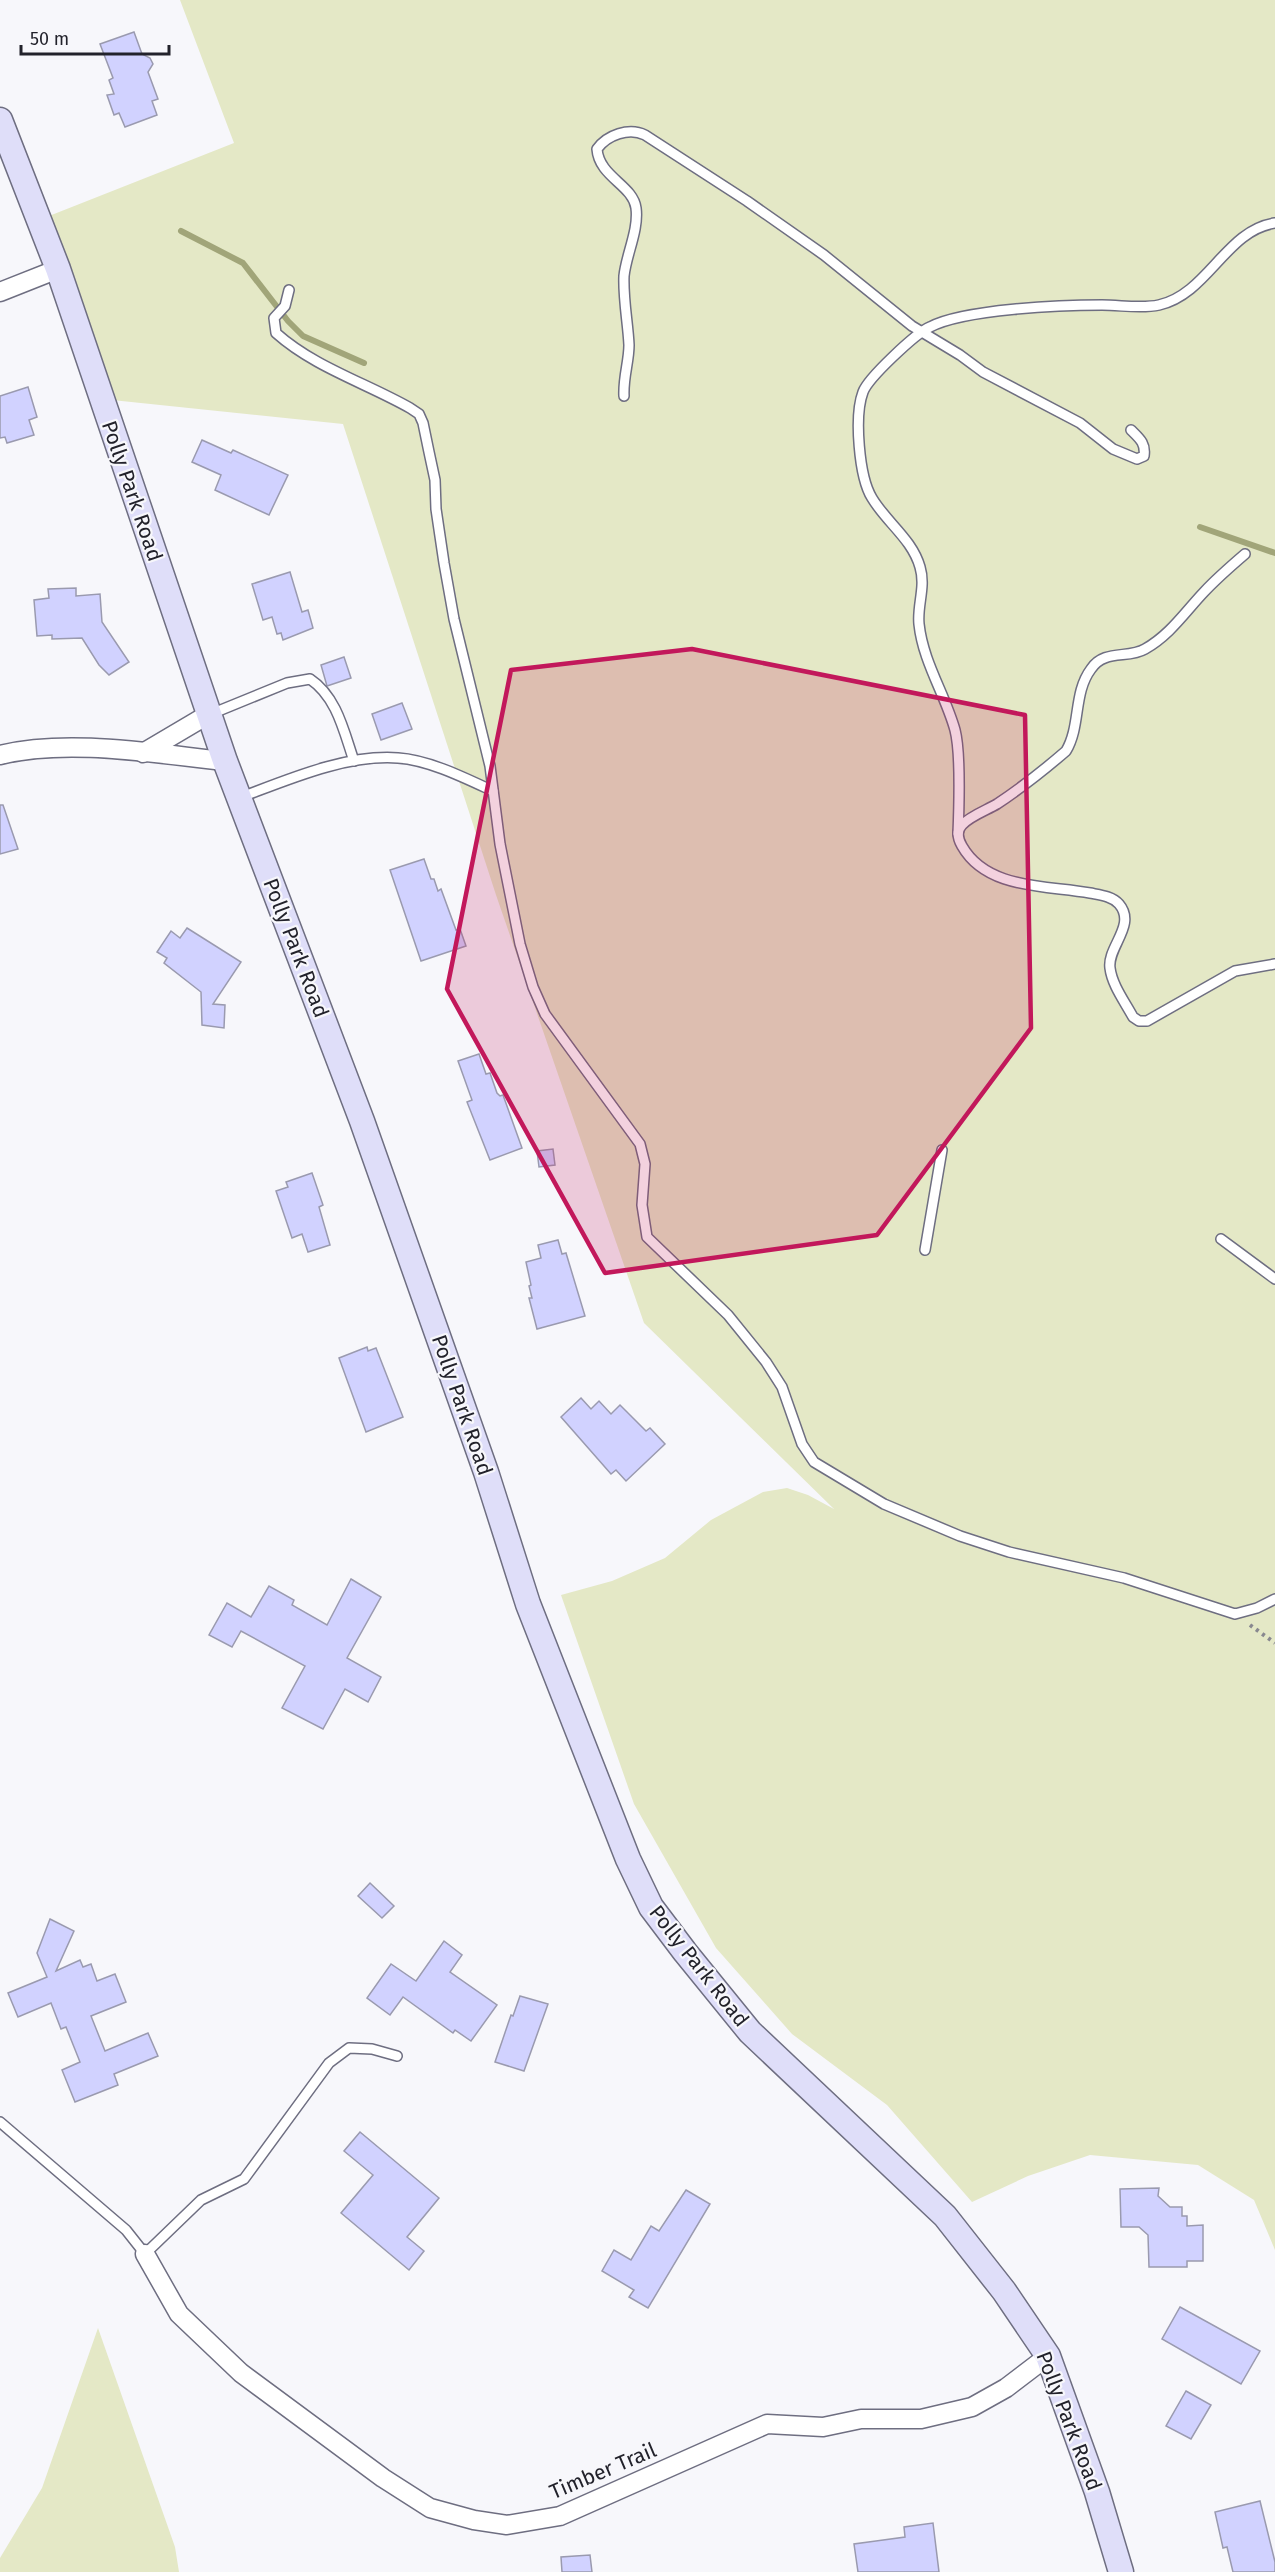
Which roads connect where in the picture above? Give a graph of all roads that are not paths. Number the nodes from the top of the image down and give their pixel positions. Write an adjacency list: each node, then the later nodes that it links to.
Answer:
1 (0, 120): 3 (street, Polly Park Road)
2 (1275, 223): 6 (lane)
3 (58, 269): 5 (street); 10 (street, Polly Park Road)
4 (289, 290): 15 (lane)
5 (0, 292)
6 (923, 333): 7 (lane); 8 (lane); 17 (lane)
7 (624, 396)
8 (1131, 430)
9 (1245, 554): 17 (lane)
10 (209, 714): 11 (street); 13 (street, Polly Park Road); 14 (lane)
11 (143, 753): 12 (street); 13 (street)
12 (0, 755)
13 (225, 761): 16 (street, Polly Park Road)
14 (354, 761): 15 (lane); 16 (lane)
15 (493, 791): 23 (lane)
16 (239, 798): 27 (street, Polly Park Road)
17 (958, 834): 18 (lane)
18 (1275, 964)
19 (942, 1150): 21 (lane)
20 (1221, 1239): 22 (lane)
21 (925, 1250)
22 (1275, 1280)
23 (1275, 1599)
24 (397, 2056): 26 (lane)
25 (0, 2122): 26 (lane)
26 (145, 2254): 27 (street, Timber Trail)
27 (1048, 2356): 28 (street, Polly Park Road)
28 (1121, 2572)

